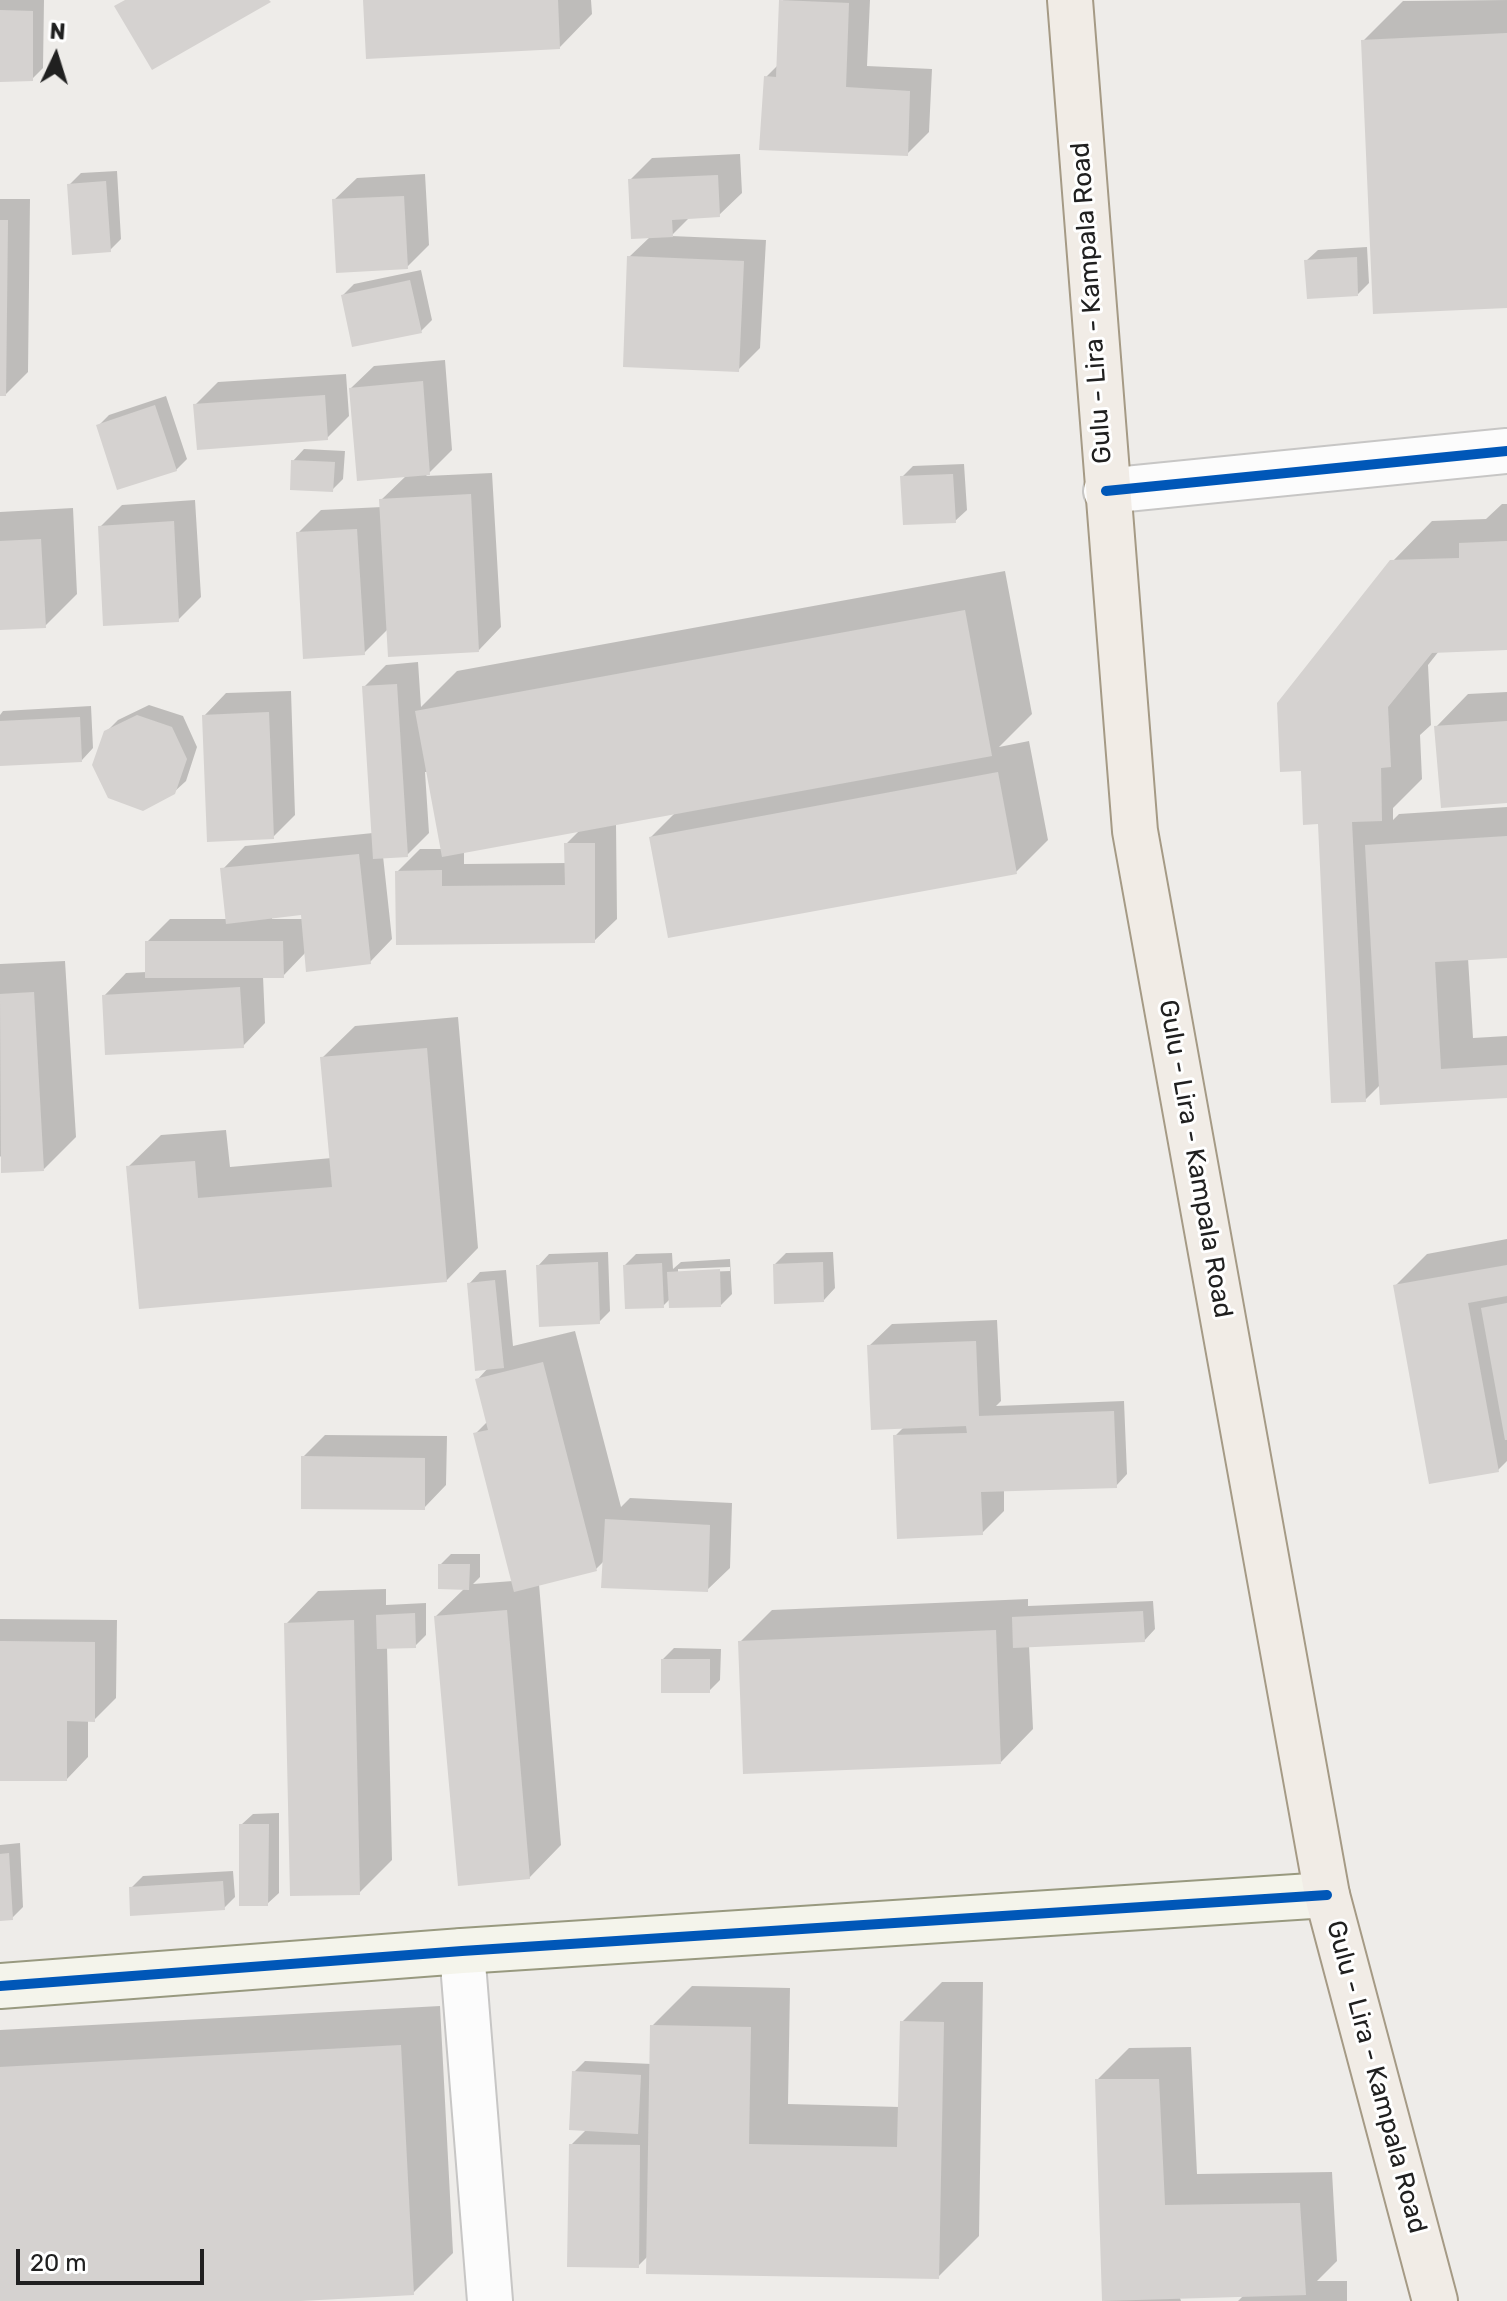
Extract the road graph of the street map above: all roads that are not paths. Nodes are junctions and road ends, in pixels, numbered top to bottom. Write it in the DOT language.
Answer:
graph roads {
  1 [pos="1070,0"];
  2 [pos="1507,451"];
  3 [pos="1106,491"];
  4 [pos="1327,1895"];
  5 [pos="462,1951"];
  6 [pos="0,1986"];
  7 [pos="490,2301"];
  8 [pos="1435,2301"];
  1 -- 3 [label="main road, Gulu - Lira - Kampala Road"];
  2 -- 3 [label="street"];
  3 -- 4 [label="main road, Gulu - Lira - Kampala Road"];
  4 -- 5 [label="street"];
  4 -- 8 [label="main road, Gulu - Lira - Kampala Road"];
  5 -- 6 [label="street"];
  5 -- 7 [label="street"];
}
